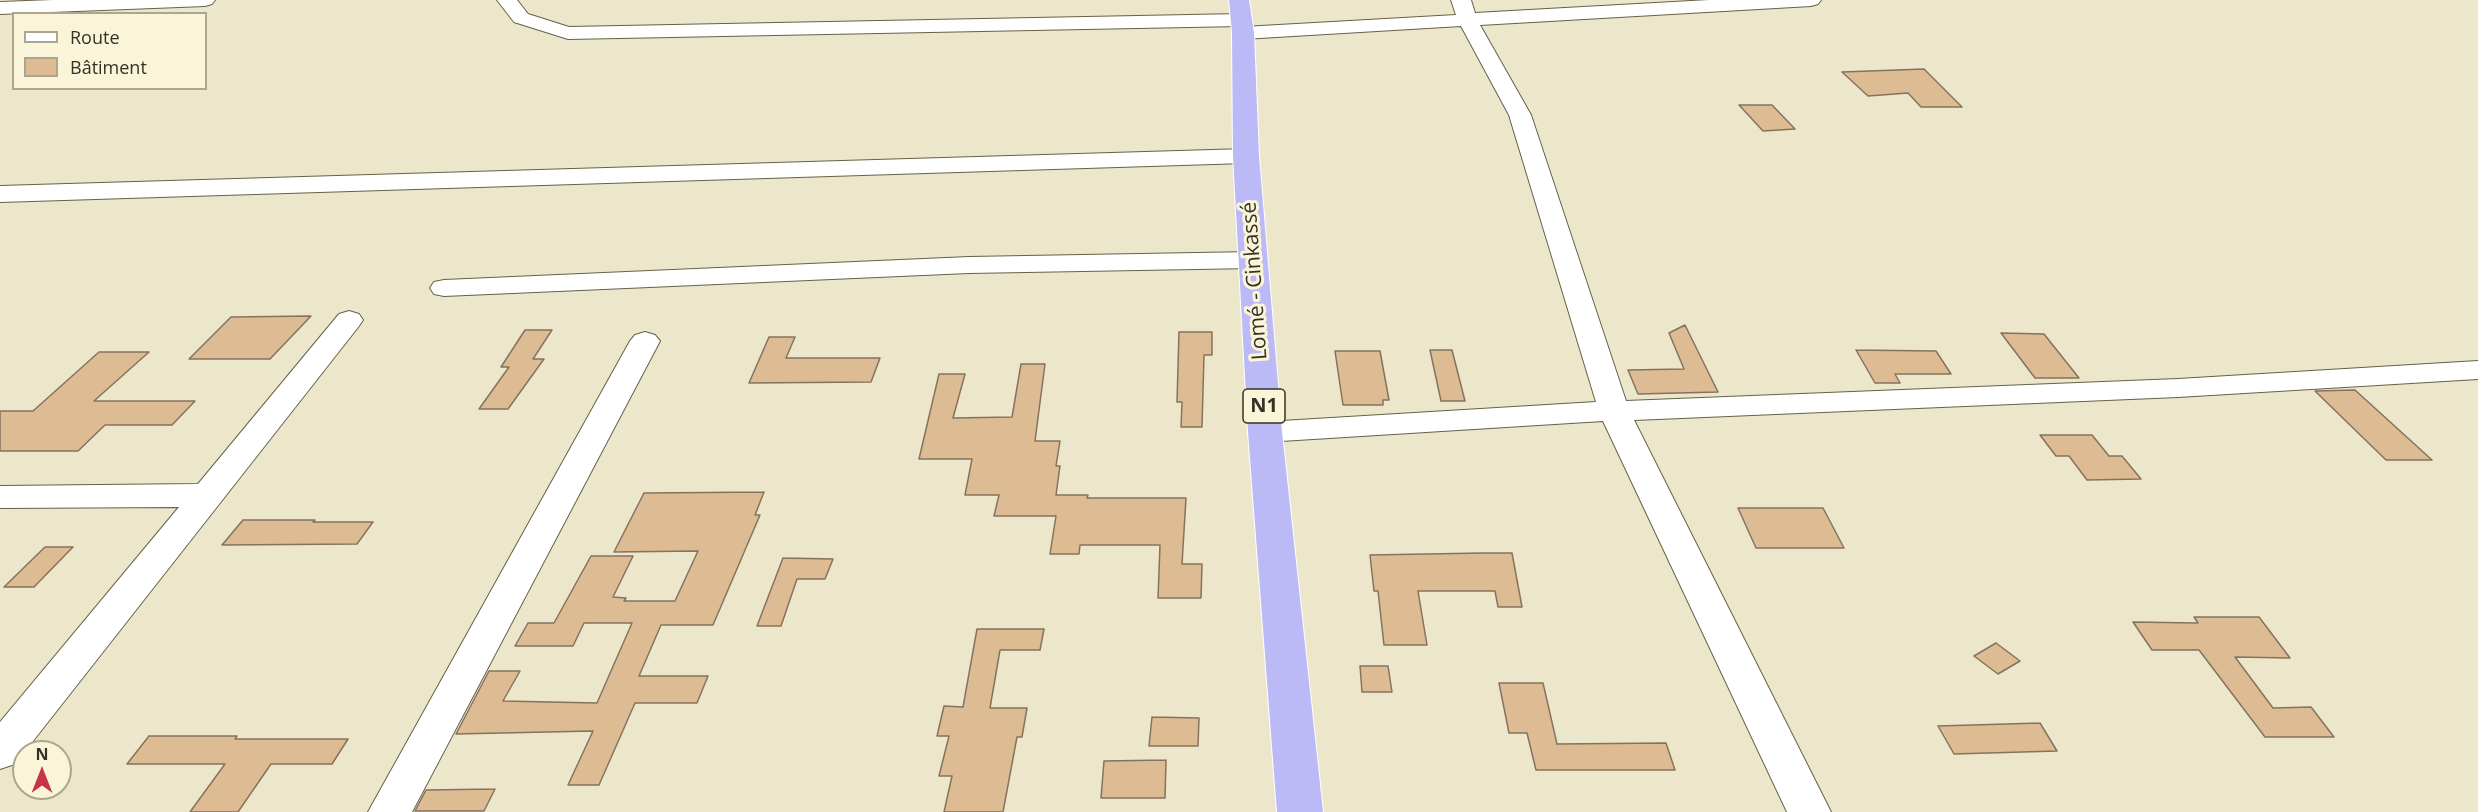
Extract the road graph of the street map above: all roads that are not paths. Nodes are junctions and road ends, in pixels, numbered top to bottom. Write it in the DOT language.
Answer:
graph roads {
  1 [pos="205,0"];
  2 [pos="507,0"];
  3 [pos="1811,0"];
  4 [pos="0,8"];
  5 [pos="1465,10"];
  6 [pos="1241,18"];
  7 [pos="1246,156"];
  8 [pos="0,194"];
  9 [pos="1253,260"];
  10 [pos="444,288"];
  11 [pos="349,320"];
  12 [pos="645,341"];
  13 [pos="2478,370"];
  14 [pos="1614,411"];
  15 [pos="1265,432"];
  16 [pos="208,495"];
  17 [pos="0,497"];
  18 [pos="0,752"];
  19 [pos="390,812"];
  20 [pos="1300,812"];
  21 [pos="1809,812"];
  1 -- 4 [label="street"];
  2 -- 6 [label="street"];
  3 -- 5 [label="street"];
  5 -- 6 [label="street"];
  5 -- 14 [label="street"];
  6 -- 7 [label="highway, Lomé - Cinkassé / N1"];
  7 -- 8 [label="street"];
  7 -- 9 [label="highway, Lomé - Cinkassé / N1"];
  9 -- 10 [label="street"];
  9 -- 15 [label="highway, Lomé - Cinkassé / N1"];
  11 -- 16 [label="street"];
  12 -- 19 [label="street"];
  13 -- 14 [label="street"];
  14 -- 15 [label="street"];
  14 -- 21 [label="street"];
  15 -- 20 [label="highway, Lomé - Cinkassé / N1"];
  16 -- 17 [label="street"];
  16 -- 18 [label="street"];
}
